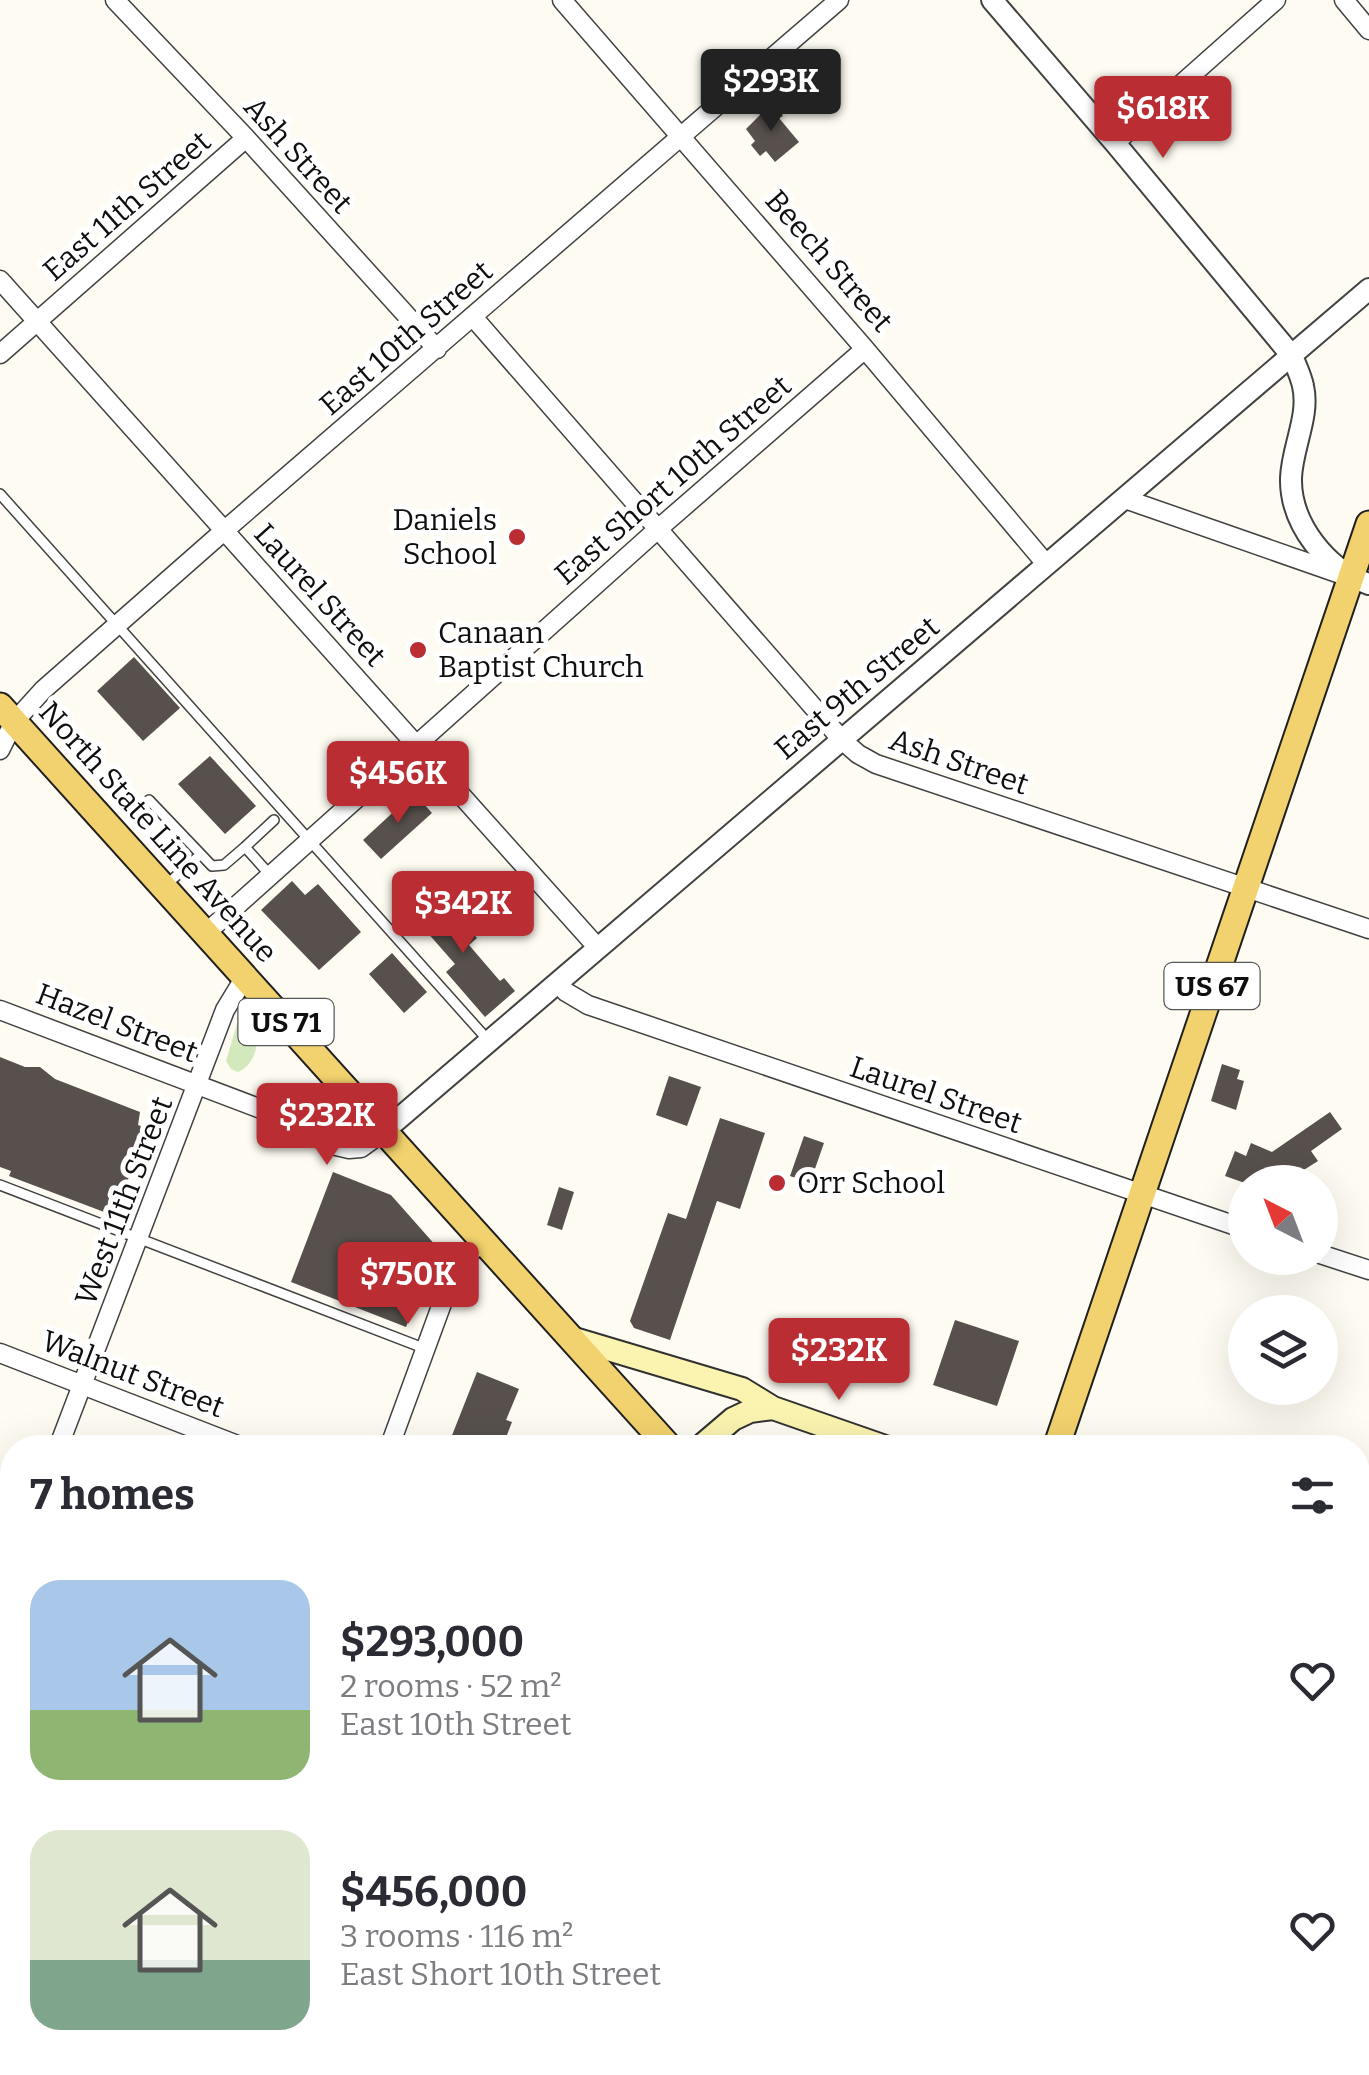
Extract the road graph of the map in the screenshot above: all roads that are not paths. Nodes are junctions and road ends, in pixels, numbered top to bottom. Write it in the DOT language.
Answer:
graph roads {
  1 [pos="115,0"];
  2 [pos="562,0"];
  3 [pos="839,0"];
  4 [pos="992,0"];
  5 [pos="1276,0"];
  6 [pos="1344,0"];
  7 [pos="1369,30"];
  8 [pos="680,136"];
  9 [pos="246,138"];
  10 [pos="1115,143"];
  11 [pos="0,280"];
  12 [pos="1369,289"];
  13 [pos="473,317"];
  14 [pos="38,322"];
  15 [pos="865,348"];
  16 [pos="437,350"];
  17 [pos="0,354"];
  18 [pos="1292,356"];
  19 [pos="0,494"];
  20 [pos="1125,499"];
  21 [pos="1369,524"];
  22 [pos="658,528"];
  23 [pos="224,530"];
  24 [pos="1048,565"];
  25 [pos="1360,581"];
  26 [pos="117,625"];
  27 [pos="7,714"];
  28 [pos="842,740"];
  29 [pos="417,745"];
  30 [pos="0,750"];
  31 [pos="149,800"];
  32 [pos="274,820"];
  33 [pos="310,840"];
  34 [pos="245,846"];
  35 [pos="200,855"];
  36 [pos="270,876"];
  37 [pos="1246,886"];
  38 [pos="164,887"];
  39 [pos="1369,929"];
  40 [pos="206,932"];
  41 [pos="598,948"];
  42 [pos="245,976"];
  43 [pos="558,983"];
  44 [pos="0,1010"];
  45 [pos="489,1041"];
  46 [pos="198,1086"];
  47 [pos="384,1132"];
  48 [pos="0,1185"];
  49 [pos="1140,1194"];
  50 [pos="1228,1222"];
  51 [pos="139,1239"];
  52 [pos="482,1240"];
  53 [pos="1338,1260"];
  54 [pos="1369,1270"];
  55 [pos="572,1338"];
  56 [pos="426,1349"];
  57 [pos="0,1353"];
  58 [pos="82,1384"];
  59 [pos="773,1408"];
  60 [pos="63,1435"];
  61 [pos="212,1435"];
  62 [pos="394,1435"];
  63 [pos="658,1435"];
  64 [pos="714,1435"];
  65 [pos="851,1435"];
  66 [pos="1060,1435"];
  1 -- 9 [label="street, Ash Street"];
  2 -- 8 [label="street, Beech Street"];
  3 -- 8 [label="street, East 10th Street"];
  4 -- 10 [label="street"];
  5 -- 10 [label="street"];
  6 -- 7 [label="street"];
  8 -- 13 [label="street, East 10th Street"];
  8 -- 15 [label="street, Beech Street"];
  9 -- 14 [label="street, East 11th Street"];
  9 -- 16 [label="street, Ash Street"];
  10 -- 18 [label="street"];
  11 -- 14 [label="street, Laurel Street"];
  12 -- 18 [label="street, East 9th Street"];
  13 -- 16 [label="street, East 10th Street"];
  13 -- 22 [label="street, Ash Street"];
  14 -- 17 [label="street, East 11th Street"];
  14 -- 23 [label="street, Laurel Street"];
  15 -- 22 [label="street, East Short 10th Street"];
  15 -- 24 [label="street, Beech Street"];
  16 -- 23 [label="street, East 10th Street"];
  18 -- 20 [label="street, East 9th Street"];
  18 -- 25 [label="street"];
  19 -- 26 [label="lane"];
  20 -- 24 [label="street, East 9th Street"];
  20 -- 25 [label="street"];
  21 -- 25 [label="main road, US 67"];
  22 -- 28 [label="street, Ash Street"];
  22 -- 29 [label="street, East Short 10th Street"];
  23 -- 26 [label="street, East 10th Street"];
  23 -- 29 [label="street, Laurel Street"];
  24 -- 28 [label="street, East 9th Street"];
  25 -- 37 [label="main road, US 67"];
  26 -- 27 [label="street, East 10th Street"];
  26 -- 33 [label="lane"];
  27 -- 30 [label="street, East 10th Street"];
  27 -- 38 [label="main road, North State Line Avenue / US 71"];
  28 -- 37 [label="street, Ash Street"];
  28 -- 41 [label="street, East 9th Street"];
  29 -- 33 [label="street, East Short 10th Street"];
  29 -- 41 [label="street, Laurel Street"];
  31 -- 35 [label="lane"];
  32 -- 34 [label="lane"];
  33 -- 36 [label="street, East Short 10th Street"];
  33 -- 45 [label="lane"];
  34 -- 35 [label="lane"];
  34 -- 36 [label="lane"];
  35 -- 38 [label="lane"];
  36 -- 40 [label="street, East Short 10th Street"];
  37 -- 39 [label="street, Ash Street"];
  37 -- 49 [label="main road, US 67"];
  38 -- 40 [label="main road, North State Line Avenue / US 71"];
  40 -- 42 [label="main road, North State Line Avenue / US 71"];
  41 -- 43 [label="street, East 9th Street"];
  42 -- 46 [label="street, West 11th Street"];
  42 -- 47 [label="main road, North State Line Avenue / US 71"];
  43 -- 45 [label="street, East 9th Street"];
  43 -- 49 [label="street, Laurel Street"];
  44 -- 46 [label="street, Hazel Street"];
  45 -- 47 [label="street, East 9th Street"];
  46 -- 47 [label="street, Hazel Street"];
  46 -- 51 [label="street, West 11th Street"];
  47 -- 52 [label="main road, North State Line Avenue / US 71"];
  48 -- 51 [label="lane"];
  49 -- 50 [label="street, Laurel Street"];
  49 -- 66 [label="main road, US 67"];
  51 -- 56 [label="lane"];
  51 -- 58 [label="street, West 11th Street"];
  52 -- 55 [label="main road, North State Line Avenue / US 71"];
  52 -- 56 [label="street"];
  53 -- 54 [label="street"];
  55 -- 59 [label="main road"];
  55 -- 63 [label="main road, North State Line Avenue"];
  56 -- 62 [label="street"];
  57 -- 58 [label="street, Walnut Street"];
  58 -- 60 [label="street, West 11th Street"];
  58 -- 61 [label="street, Walnut Street"];
  59 -- 64 [label="main road"];
  59 -- 65 [label="main road"];
}
